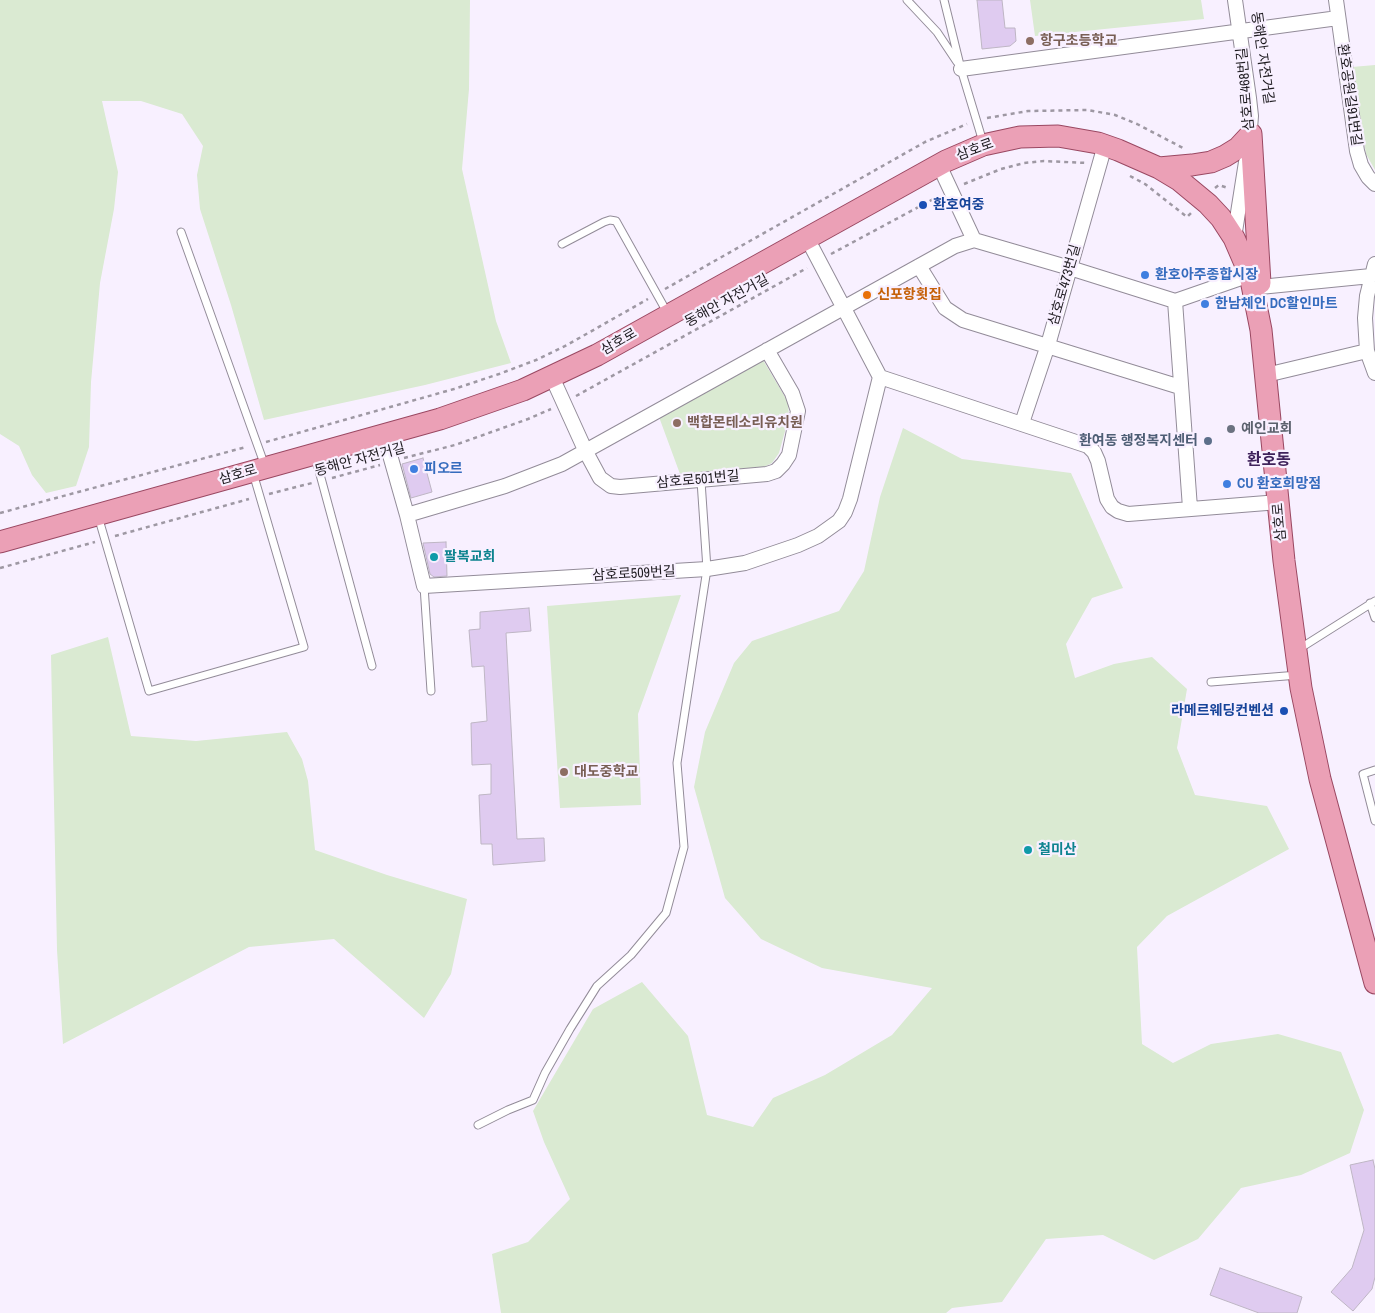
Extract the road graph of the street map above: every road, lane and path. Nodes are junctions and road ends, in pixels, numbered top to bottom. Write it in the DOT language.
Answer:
graph roads {
  1 [pos="907,0"];
  2 [pos="944,0"];
  3 [pos="1235,0"];
  4 [pos="1336,0"];
  5 [pos="1338,18"];
  6 [pos="1240,31"];
  7 [pos="960,69"];
  8 [pos="976,121"];
  9 [pos="1250,134"];
  10 [pos="983,145"];
  11 [pos="1189,150"];
  12 [pos="1102,155"];
  13 [pos="939,165"];
  14 [pos="1159,168"];
  15 [pos="1375,184"];
  16 [pos="951,190"];
  17 [pos="1212,191"];
  18 [pos="1241,193"];
  19 [pos="1193,210"];
  20 [pos="181,232"];
  21 [pos="807,238"];
  22 [pos="1234,238"];
  23 [pos="974,240"];
  24 [pos="562,244"];
  25 [pos="819,261"];
  26 [pos="919,266"];
  27 [pos="1070,268"];
  28 [pos="1373,270"];
  29 [pos="1255,281"];
  30 [pos="657,294"];
  31 [pos="1174,301"];
  32 [pos="844,306"];
  33 [pos="668,314"];
  34 [pos="1048,345"];
  35 [pos="767,350"];
  36 [pos="1367,351"];
  37 [pos="1375,373"];
  38 [pos="1266,375"];
  39 [pos="552,377"];
  40 [pos="880,377"];
  41 [pos="1180,387"];
  42 [pos="564,403"];
  43 [pos="1022,423"];
  44 [pos="384,434"];
  45 [pos="257,444"];
  46 [pos="586,452"];
  47 [pos="314,453"];
  48 [pos="392,462"];
  49 [pos="258,469"];
  50 [pos="322,480"];
  51 [pos="701,481"];
  52 [pos="260,496"];
  53 [pos="1278,502"];
  54 [pos="1190,508"];
  55 [pos="0,513"];
  56 [pos="98,515"];
  57 [pos="407,515"];
  58 [pos="105,539"];
  59 [pos="0,542"];
  60 [pos="0,568"];
  61 [pos="707,570"];
  62 [pos="424,586"];
  63 [pos="1373,602"];
  64 [pos="1375,618"];
  65 [pos="1295,652"];
  66 [pos="372,666"];
  67 [pos="1298,674"];
  68 [pos="1211,682"];
  69 [pos="431,691"];
  70 [pos="1375,770"];
  71 [pos="1375,821"];
  72 [pos="1375,981"];
  73 [pos="478,1125"];
  1 -- 7 [label="lane"];
  2 -- 7 [label="lane"];
  3 -- 6 [label="street, 삼호로468번길"];
  4 -- 5 [label="street, 환호공원길91번길"];
  5 -- 6 [label="street"];
  5 -- 15 [label="street, 환호공원길91번길"];
  6 -- 7 [label="street"];
  6 -- 9 [label="street, 삼호로468번길"];
  7 -- 8 [label="lane"];
  8 -- 10 [label="lane"];
  8 -- 11 [label="path"];
  8 -- 30 [label="path"];
  9 -- 14 [label="main road"];
  9 -- 18 [label="street, 삼호로468번길"];
  9 -- 29 [label="main road, 삼호로"];
  10 -- 12 [label="main road, 삼호로"];
  10 -- 13 [label="main road, 삼호로"];
  12 -- 14 [label="main road, 삼호로"];
  12 -- 16 [label="path, 동해안 자전거길"];
  12 -- 19 [label="path, 동해안 자전거길"];
  12 -- 27 [label="street, 삼호로473번길"];
  13 -- 16 [label="street"];
  13 -- 21 [label="main road, 삼호로"];
  14 -- 22 [label="main road, 삼호로"];
  16 -- 23 [label="street"];
  16 -- 25 [label="path, 동해안 자전거길"];
  17 -- 18 [label="path"];
  18 -- 22 [label="street, 삼호로468번길"];
  20 -- 45 [label="lane"];
  21 -- 25 [label="street"];
  21 -- 33 [label="main road, 삼호로"];
  22 -- 29 [label="main road, 삼호로"];
  23 -- 26 [label="street"];
  23 -- 27 [label="street"];
  24 -- 30 [label="lane"];
  25 -- 32 [label="street"];
  25 -- 42 [label="path, 동해안 자전거길"];
  26 -- 32 [label="street"];
  26 -- 34 [label="street"];
  27 -- 31 [label="street"];
  27 -- 34 [label="street, 삼호로473번길"];
  28 -- 29 [label="street"];
  28 -- 36 [label="street"];
  29 -- 31 [label="street"];
  29 -- 38 [label="main road, 삼호로"];
  30 -- 33 [label="lane"];
  30 -- 45 [label="path"];
  31 -- 41 [label="street"];
  32 -- 35 [label="street"];
  32 -- 40 [label="street"];
  33 -- 39 [label="main road, 삼호로"];
  34 -- 41 [label="street"];
  34 -- 43 [label="street, 삼호로473번길"];
  35 -- 46 [label="street"];
  35 -- 51 [label="street, 삼호로501번길"];
  36 -- 37 [label="street"];
  36 -- 38 [label="street"];
  38 -- 53 [label="main road, 삼호로"];
  39 -- 42 [label="street, 삼호로501번길"];
  39 -- 44 [label="main road, 삼호로"];
  40 -- 43 [label="street"];
  40 -- 61 [label="street, 삼호로509번길"];
  41 -- 54 [label="street"];
  42 -- 46 [label="street, 삼호로501번길"];
  42 -- 48 [label="path, 동해안 자전거길"];
  43 -- 54 [label="street"];
  44 -- 47 [label="main road, 삼호로"];
  44 -- 48 [label="street"];
  45 -- 49 [label="lane"];
  45 -- 55 [label="path"];
  46 -- 51 [label="street, 삼호로501번길"];
  46 -- 57 [label="street"];
  47 -- 49 [label="main road, 삼호로"];
  47 -- 50 [label="lane"];
  48 -- 50 [label="path, 동해안 자전거길"];
  48 -- 57 [label="street"];
  49 -- 52 [label="lane"];
  49 -- 56 [label="main road, 삼호로"];
  50 -- 52 [label="path, 동해안 자전거길"];
  50 -- 66 [label="lane"];
  51 -- 61 [label="lane"];
  52 -- 58 [label="path, 동해안 자전거길"];
  52 -- 58 [label="lane"];
  53 -- 54 [label="street"];
  53 -- 65 [label="main road, 삼호로"];
  56 -- 58 [label="lane"];
  56 -- 59 [label="main road, 삼호로"];
  57 -- 62 [label="street"];
  58 -- 60 [label="path, 동해안 자전거길"];
  61 -- 62 [label="street, 삼호로509번길"];
  61 -- 73 [label="lane"];
  62 -- 69 [label="lane"];
  63 -- 64 [label="lane"];
  63 -- 65 [label="lane"];
  65 -- 67 [label="main road, 삼호로"];
  67 -- 68 [label="lane"];
  67 -- 72 [label="main road, 삼호로"];
  70 -- 71 [label="lane"];
}
